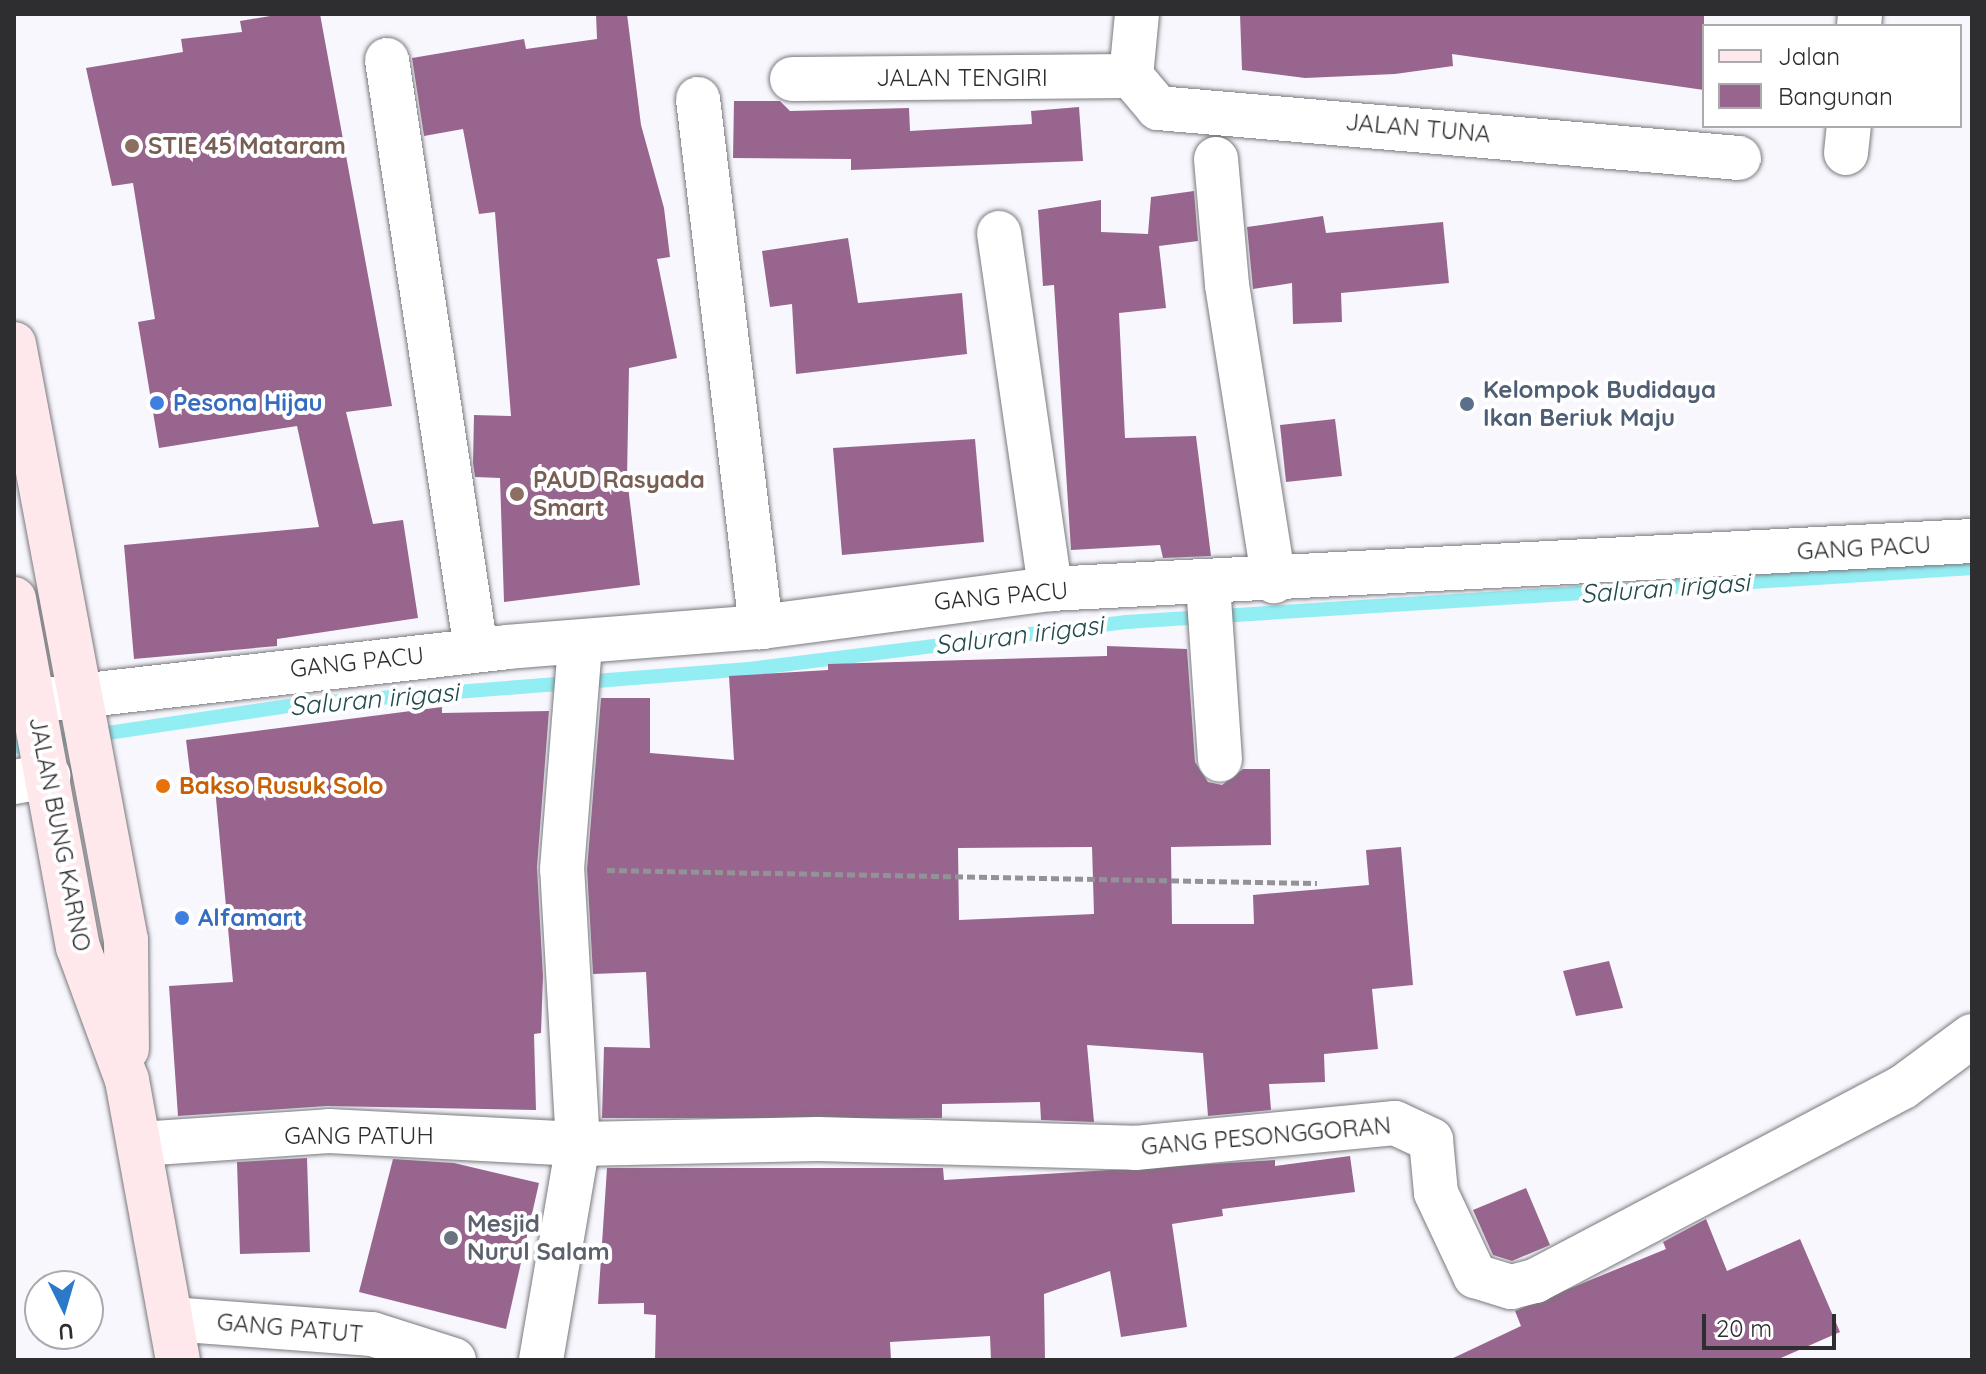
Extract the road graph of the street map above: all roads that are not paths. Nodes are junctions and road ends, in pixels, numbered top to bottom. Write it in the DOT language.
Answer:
graph roads {
  1 [pos="1137,14"];
  2 [pos="387,60"];
  3 [pos="1132,68"];
  4 [pos="792,79"];
  5 [pos="698,99"];
  6 [pos="1739,158"];
  7 [pos="1216,159"];
  8 [pos="999,233"];
  9 [pos="14,344"];
  10 [pos="1972,541"];
  11 [pos="1274,581"];
  12 [pos="1050,589"];
  13 [pos="14,599"];
  14 [pos="1210,607"];
  15 [pos="761,627"];
  16 [pos="476,650"];
  17 [pos="578,656"];
  18 [pos="82,700"];
  19 [pos="36,710"];
  20 [pos="1220,760"];
  21 [pos="36,773"];
  22 [pos="1972,1036"];
  23 [pos="127,1080"];
  24 [pos="140,1144"];
  25 [pos="578,1144"];
  26 [pos="175,1342"];
  27 [pos="454,1360"];
  28 [pos="541,1360"];
  1 -- 3 [label="street"];
  2 -- 16 [label="street"];
  3 -- 4 [label="street, JALAN TENGIRI"];
  3 -- 6 [label="street, JALAN TUNA"];
  5 -- 15 [label="street"];
  7 -- 11 [label="street"];
  8 -- 12 [label="street"];
  9 -- 18 [label="main road"];
  10 -- 11 [label="street, GANG PACU"];
  11 -- 14 [label="street, GANG PACU"];
  12 -- 14 [label="street, GANG PACU"];
  12 -- 15 [label="street, GANG PACU"];
  13 -- 19 [label="main road, JALAN BUNG KARNO"];
  14 -- 20 [label="street"];
  15 -- 17 [label="street, GANG PACU"];
  16 -- 17 [label="street, GANG PACU"];
  16 -- 18 [label="street, GANG PACU"];
  17 -- 25 [label="street"];
  18 -- 19 [label="street, GANG PACU"];
  18 -- 23 [label="main road"];
  19 -- 21 [label="main road, JALAN BUNG KARNO"];
  21 -- 23 [label="main road, JALAN BUNG KARNO"];
  22 -- 25 [label="street, GANG PESONGGORAN"];
  23 -- 24 [label="main road, JALAN BUNG KARNO"];
  24 -- 25 [label="street, GANG PATUH"];
  24 -- 26 [label="main road, JALAN BUNG KARNO"];
  25 -- 28 [label="street"];
  26 -- 27 [label="street, GANG PATUT"];
}
